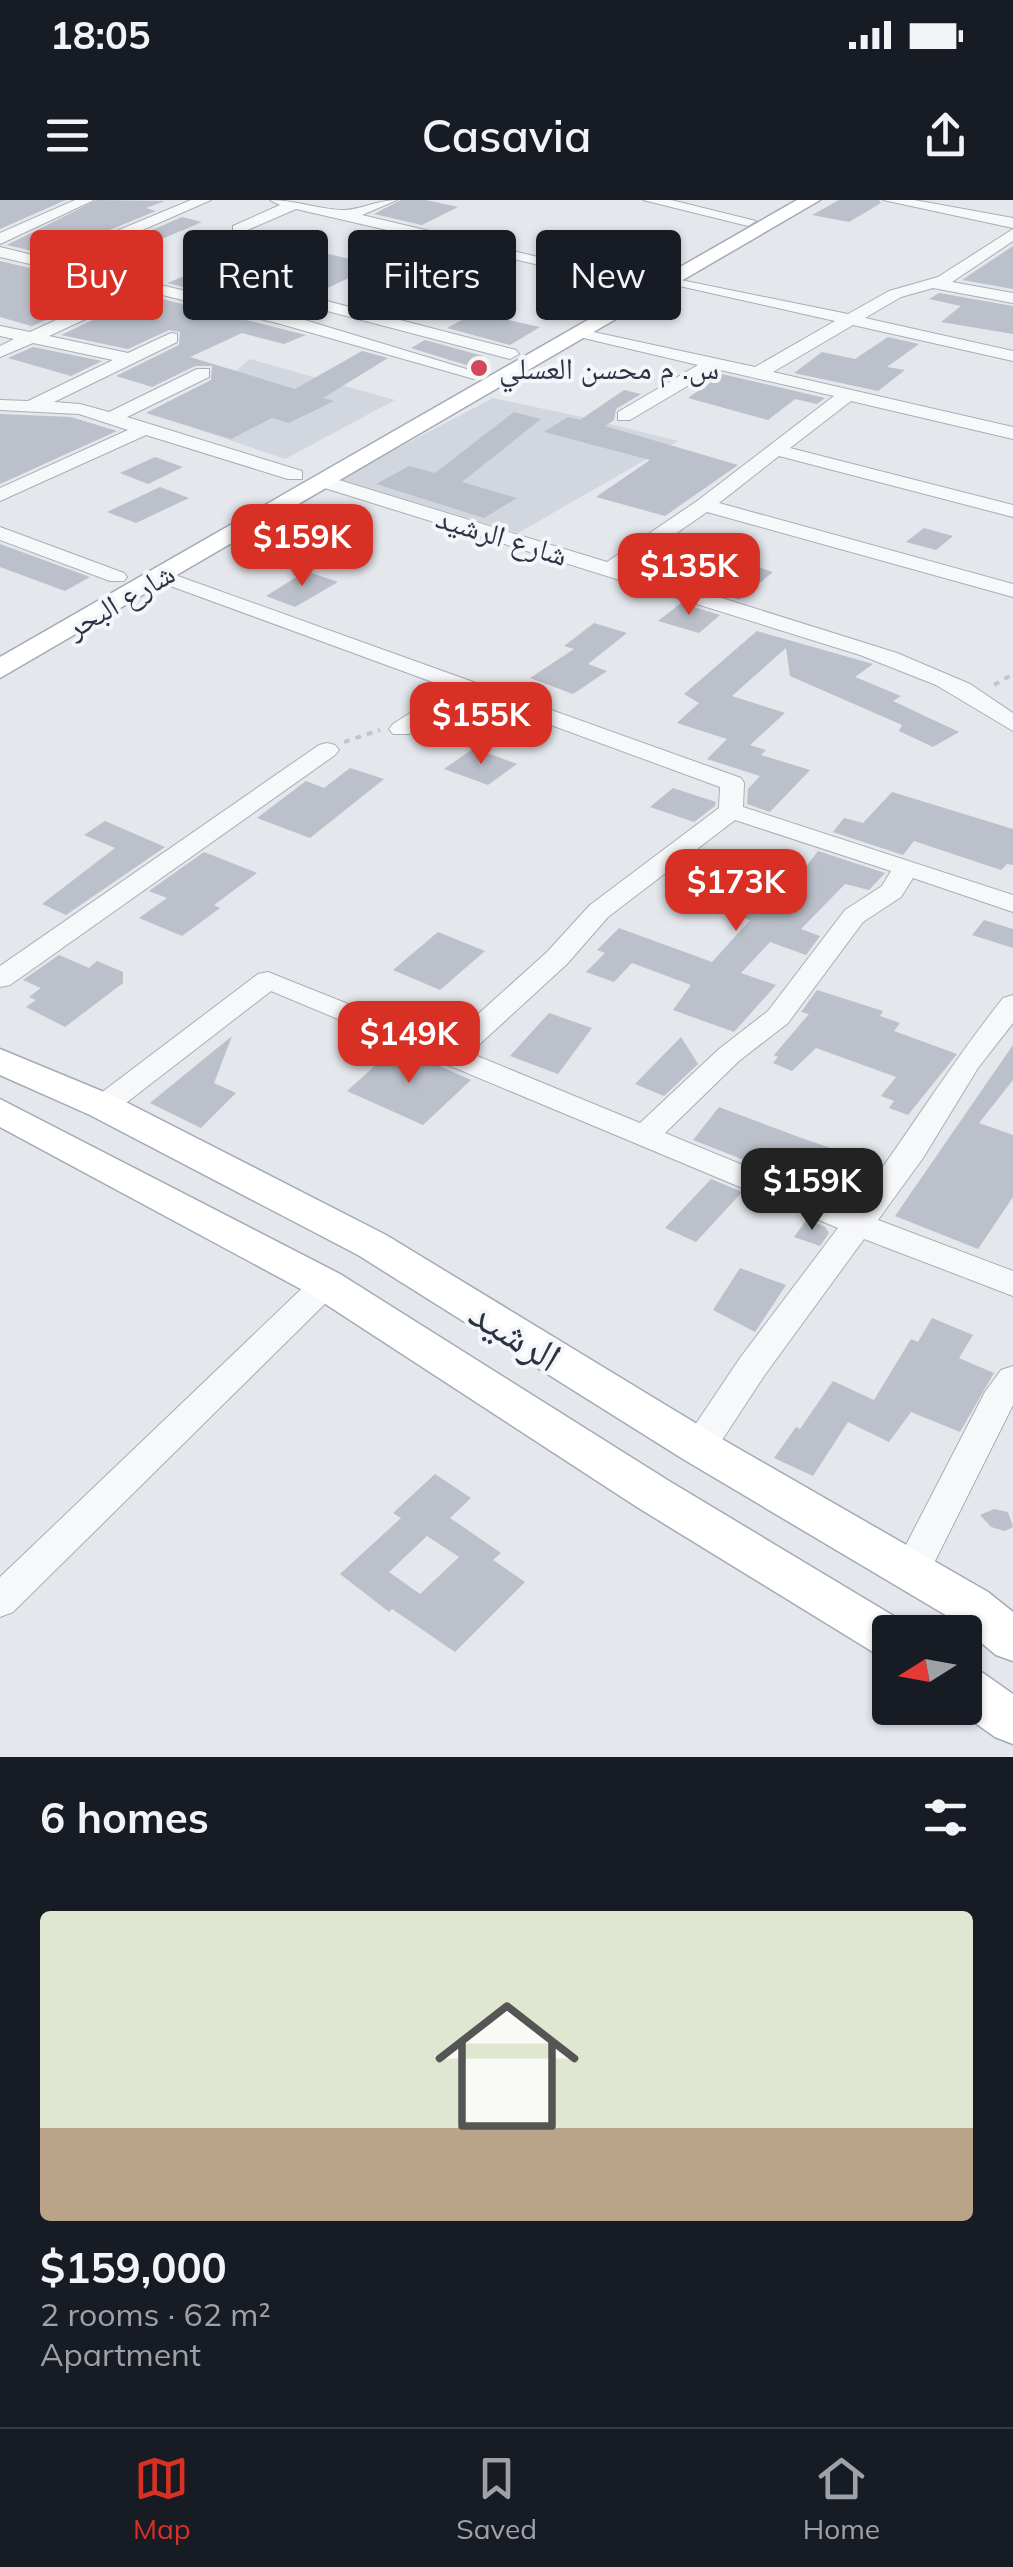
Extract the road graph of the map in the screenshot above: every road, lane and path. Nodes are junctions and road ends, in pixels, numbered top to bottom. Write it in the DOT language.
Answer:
graph roads {
  1 [pos="87,200"];
  2 [pos="204,200"];
  3 [pos="277,200"];
  4 [pos="390,200"];
  5 [pos="650,200"];
  6 [pos="785,200"];
  7 [pos="812,200"];
  8 [pos="890,200"];
  9 [pos="968,200"];
  10 [pos="306,204"];
  11 [pos="949,212"];
  12 [pos="347,216"];
  13 [pos="748,222"];
  14 [pos="1013,223"];
  15 [pos="238,229"];
  16 [pos="131,230"];
  17 [pos="1013,234"];
  18 [pos="0,238"];
  19 [pos="0,252"];
  20 [pos="30,260"];
  21 [pos="536,260"];
  22 [pos="681,260"];
  23 [pos="681,275"];
  24 [pos="681,282"];
  25 [pos="932,283"];
  26 [pos="163,291"];
  27 [pos="1013,298"];
  28 [pos="328,307"];
  29 [pos="852,318"];
  30 [pos="66,320"];
  31 [pos="573,320"];
  32 [pos="602,320"];
  33 [pos="0,331"];
  34 [pos="581,332"];
  35 [pos="36,338"];
  36 [pos="171,338"];
  37 [pos="0,352"];
  38 [pos="510,354"];
  39 [pos="1013,356"];
  40 [pos="129,358"];
  41 [pos="712,364"];
  42 [pos="203,373"];
  43 [pos="474,374"];
  44 [pos="756,374"];
  45 [pos="847,395"];
  46 [pos="0,405"];
  47 [pos="34,405"];
  48 [pos="406,412"];
  49 [pos="624,416"];
  50 [pos="110,418"];
  51 [pos="431,418"];
  52 [pos="144,429"];
  53 [pos="1013,434"];
  54 [pos="777,450"];
  55 [pos="309,478"];
  56 [pos="0,496"];
  57 [pos="704,505"];
  58 [pos="1013,512"];
  59 [pos="0,533"];
  60 [pos="611,569"];
  61 [pos="161,576"];
  62 [pos="117,577"];
  63 [pos="1013,591"];
  64 [pos="0,641"];
  65 [pos="0,669"];
  66 [pos="466,688"];
  67 [pos="1013,724"];
  68 [pos="401,729"];
  69 [pos="327,750"];
  70 [pos="731,811"];
  71 [pos="906,868"];
  72 [pos="1013,904"];
  73 [pos="0,979"];
  74 [pos="1013,1004"];
  75 [pos="448,1056"];
  76 [pos="0,1061"];
  77 [pos="102,1106"];
  78 [pos="0,1111"];
  79 [pos="645,1136"];
  80 [pos="857,1224"];
  81 [pos="326,1284"];
  82 [pos="1013,1284"];
  83 [pos="1013,1379"];
  84 [pos="699,1447"];
  85 [pos="911,1572"];
  86 [pos="0,1602"];
  87 [pos="872,1627"];
  88 [pos="1013,1640"];
  89 [pos="982,1700"];
  90 [pos="1013,1722"];
  1 -- 18 [label="street"];
  2 -- 16 [label="street"];
  3 -- 10 [label="street"];
  4 -- 12 [label="street"];
  5 -- 13 [label="street"];
  6 -- 13 [label="main road, شارع البحر"];
  7 -- 23 [label="main road, شارع البحر"];
  8 -- 11 [label="street"];
  9 -- 11 [label="street"];
  10 -- 12 [label="street"];
  10 -- 15 [label="street"];
  11 -- 14 [label="street"];
  12 -- 21 [label="street"];
  13 -- 22 [label="main road, شارع البحر"];
  17 -- 25 [label="street"];
  19 -- 20 [label="street"];
  24 -- 29 [label="street"];
  25 -- 27 [label="street"];
  25 -- 29 [label="street"];
  26 -- 43 [label="street"];
  28 -- 38 [label="street"];
  29 -- 39 [label="street"];
  29 -- 44 [label="street"];
  30 -- 35 [label="street"];
  31 -- 38 [label="main road, شارع البحر"];
  32 -- 34 [label="main road, شارع البحر"];
  33 -- 35 [label="street"];
  34 -- 41 [label="street"];
  34 -- 51 [label="main road, شارع البحر"];
  35 -- 37 [label="street"];
  35 -- 40 [label="street"];
  36 -- 40 [label="street"];
  38 -- 43 [label="main road, شارع البحر"];
  40 -- 47 [label="street"];
  41 -- 44 [label="street"];
  41 -- 49 [label="street"];
  42 -- 50 [label="street"];
  43 -- 48 [label="main road, شارع البحر"];
  44 -- 45 [label="street"];
  45 -- 53 [label="street"];
  45 -- 54 [label="street"];
  46 -- 47 [label="street, شارع الرشيد"];
  47 -- 50 [label="street, شارع الرشيد"];
  48 -- 51 [label="main road"];
  48 -- 55 [label="main road, شارع البحر"];
  50 -- 52 [label="street, شارع الرشيد"];
  51 -- 55 [label="main road, شارع البحر"];
  52 -- 55 [label="street, شارع الرشيد"];
  52 -- 56 [label="street"];
  54 -- 57 [label="street"];
  54 -- 58 [label="street"];
  55 -- 60 [label="street, شارع الرشيد"];
  55 -- 61 [label="main road, شارع البحر"];
  55 -- 62 [label="main road, شارع البحر"];
  57 -- 60 [label="street"];
  57 -- 63 [label="street"];
  59 -- 62 [label="street"];
  60 -- 67 [label="street, شارع الرشيد"];
  61 -- 65 [label="main road, شارع البحر"];
  61 -- 66 [label="street"];
  62 -- 64 [label="main road, شارع البحر"];
  66 -- 68 [label="street"];
  66 -- 70 [label="street"];
  68 -- 69 [label="path"];
  69 -- 73 [label="street"];
  70 -- 71 [label="street"];
  70 -- 75 [label="street"];
  71 -- 72 [label="street"];
  71 -- 79 [label="street"];
  74 -- 80 [label="street"];
  75 -- 77 [label="street"];
  75 -- 79 [label="street"];
  76 -- 77 [label="main road, الرشيد"];
  77 -- 84 [label="main road, الرشيد"];
  78 -- 81 [label="main road, الرشيد"];
  79 -- 80 [label="street"];
  80 -- 82 [label="street"];
  80 -- 84 [label="street"];
  81 -- 86 [label="street"];
  81 -- 87 [label="main road, الرشيد"];
  83 -- 85 [label="street"];
  84 -- 85 [label="main road, الرشيد"];
  85 -- 88 [label="main road, الرشيد"];
  89 -- 90 [label="main road"];
}
